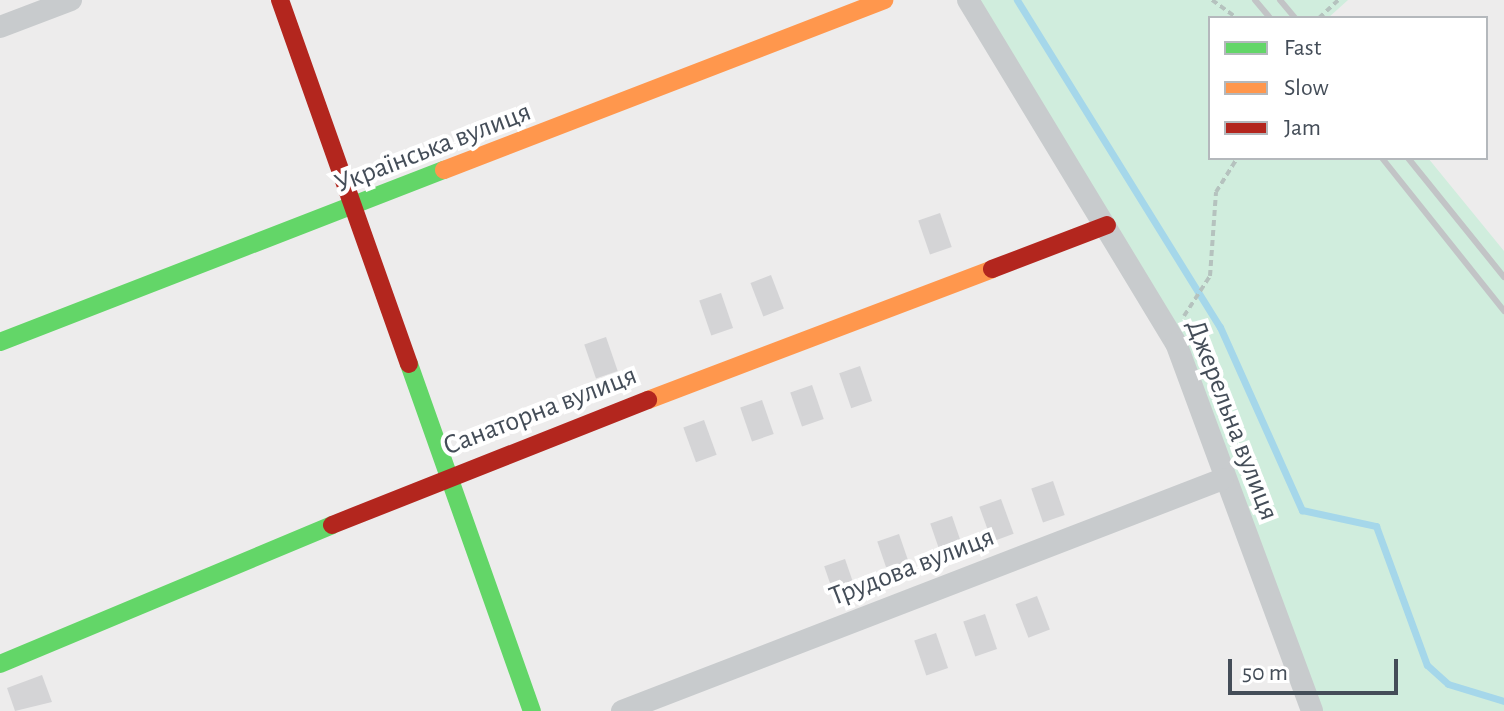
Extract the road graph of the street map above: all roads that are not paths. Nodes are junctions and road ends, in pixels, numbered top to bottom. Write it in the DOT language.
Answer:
graph roads {
  1 [pos="71,0"];
  2 [pos="280,0"];
  3 [pos="884,0"];
  4 [pos="968,0"];
  5 [pos="0,27"];
  6 [pos="355,209"];
  7 [pos="1107,225"];
  8 [pos="0,342"];
  9 [pos="451,475"];
  10 [pos="1223,479"];
  11 [pos="0,664"];
  12 [pos="532,711"];
  13 [pos="622,711"];
  14 [pos="1312,711"];
  1 -- 5 [label="street"];
  2 -- 6 [label="street"];
  3 -- 6 [label="street, Українська вулиця"];
  4 -- 7 [label="street, Джерельна вулиця"];
  6 -- 8 [label="street, Українська вулиця"];
  6 -- 9 [label="street"];
  7 -- 9 [label="street, Санаторна вулиця"];
  7 -- 10 [label="street, Джерельна вулиця"];
  9 -- 11 [label="street, Санаторна вулиця"];
  9 -- 12 [label="street"];
  10 -- 13 [label="street, Трудова вулиця"];
  10 -- 14 [label="street, Джерельна вулиця"];
}
